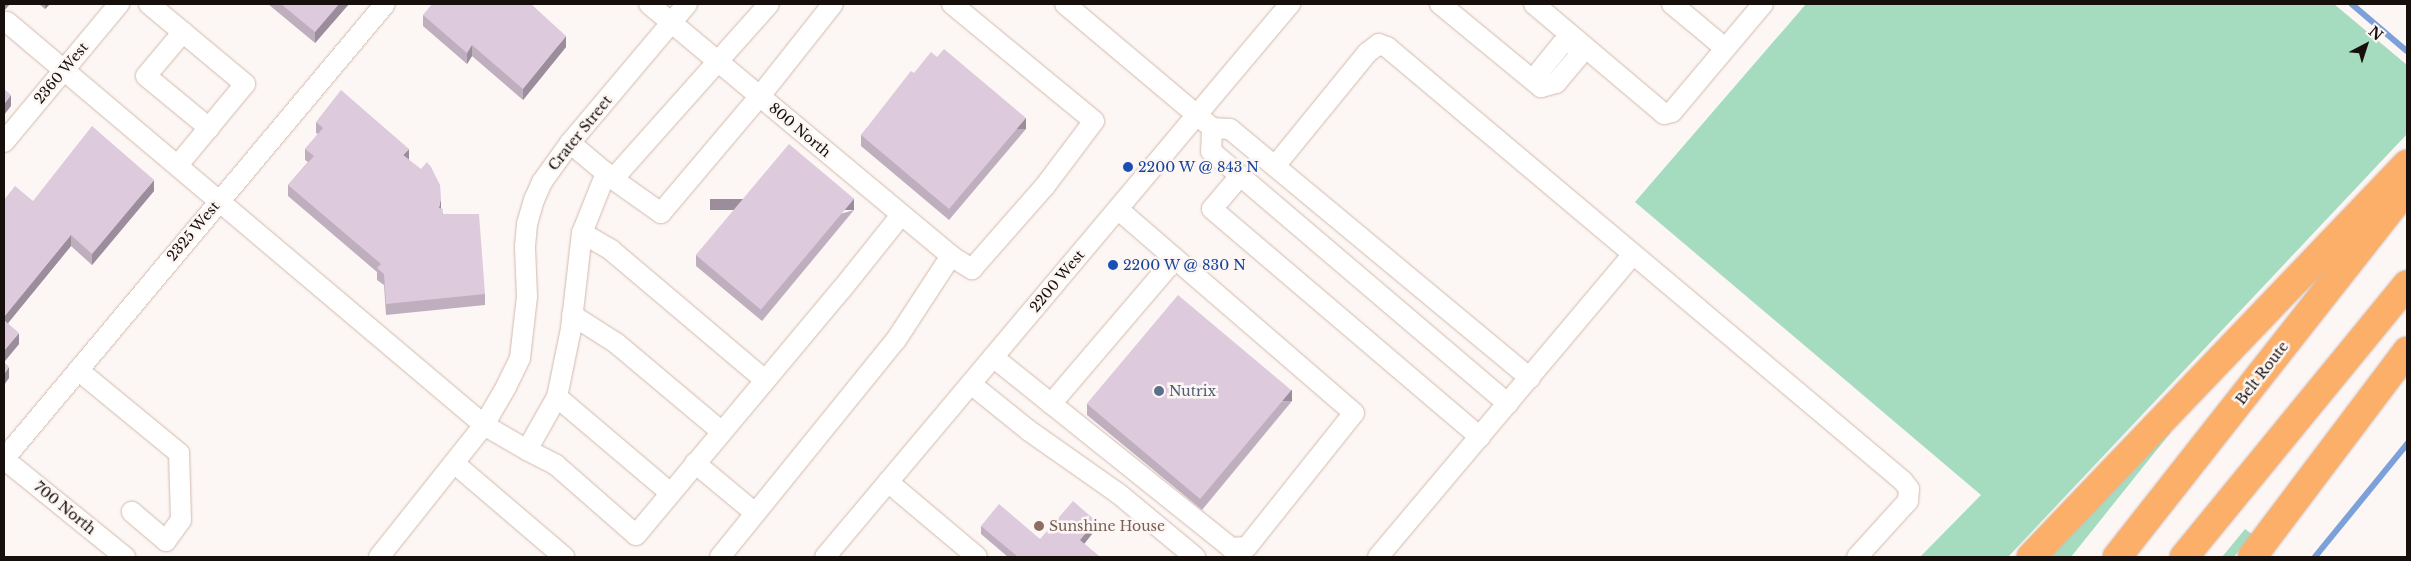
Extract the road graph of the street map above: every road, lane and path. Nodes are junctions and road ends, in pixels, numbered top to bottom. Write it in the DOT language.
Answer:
graph roads {
  1 [pos="118,4"];
  2 [pos="149,4"];
  3 [pos="385,4"];
  4 [pos="649,4"];
  5 [pos="687,4"];
  6 [pos="769,4"];
  7 [pos="833,4"];
  8 [pos="952,4"];
  9 [pos="1065,4"];
  10 [pos="1290,4"];
  11 [pos="1440,4"];
  12 [pos="1534,4"];
  13 [pos="1672,4"];
  14 [pos="1763,4"];
  15 [pos="7,22"];
  16 [pos="671,23"];
  17 [pos="182,32"];
  18 [pos="1578,41"];
  19 [pos="1725,48"];
  20 [pos="719,62"];
  21 [pos="63,70"];
  22 [pos="760,96"];
  23 [pos="1197,115"];
  24 [pos="209,128"];
  25 [pos="1212,128"];
  26 [pos="4,142"];
  27 [pos="570,143"];
  28 [pos="2407,164"];
  29 [pos="178,165"];
  30 [pos="1275,166"];
  31 [pos="609,176"];
  32 [pos="1240,176"];
  33 [pos="2407,189"];
  34 [pos="219,200"];
  35 [pos="1118,209"];
  36 [pos="901,215"];
  37 [pos="582,233"];
  38 [pos="1632,255"];
  39 [pos="951,256"];
  40 [pos="1175,259"];
  41 [pos="2407,285"];
  42 [pos="572,316"];
  43 [pos="2407,351"];
  44 [pos="993,357"];
  45 [pos="78,370"];
  46 [pos="1530,378"];
  47 [pos="765,380"];
  48 [pos="971,384"];
  49 [pos="557,397"];
  50 [pos="1052,404"];
  51 [pos="1508,404"];
  52 [pos="484,425"];
  53 [pos="721,431"];
  54 [pos="1480,437"];
  55 [pos="527,450"];
  56 [pos="4,459"];
  57 [pos="454,463"];
  58 [pos="695,463"];
  59 [pos="888,482"];
  60 [pos="670,493"];
  61 [pos="132,512"];
  62 [pos="755,513"];
  63 [pos="125,557"];
  64 [pos="379,557"];
  65 [pos="564,557"];
  66 [pos="720,557"];
  67 [pos="825,557"];
  68 [pos="977,557"];
  69 [pos="1195,557"];
  70 [pos="1378,557"];
  71 [pos="1858,557"];
  72 [pos="2031,557"];
  73 [pos="2117,557"];
  74 [pos="2184,557"];
  75 [pos="2252,557"];
  1 -- 21 [label="street, 2360 West"];
  2 -- 17 [label="street"];
  3 -- 34 [label="street, 2325 West"];
  4 -- 16 [label="street, 800 North"];
  5 -- 16 [label="street, Crater Street"];
  6 -- 20 [label="street"];
  7 -- 22 [label="street"];
  8 -- 39 [label="street, 800 North"];
  9 -- 23 [label="street"];
  10 -- 23 [label="street, 2200 West"];
  11 -- 18 [label="street"];
  12 -- 18 [label="street"];
  13 -- 19 [label="street"];
  14 -- 19 [label="street"];
  15 -- 21 [label="street"];
  16 -- 20 [label="street, 800 North"];
  16 -- 27 [label="street, Crater Street"];
  17 -- 24 [label="street"];
  17 -- 24 [label="street"];
  18 -- 19 [label="street"];
  20 -- 22 [label="street, 800 North"];
  20 -- 31 [label="street"];
  21 -- 26 [label="street, 2360 West"];
  21 -- 29 [label="street"];
  22 -- 31 [label="street"];
  22 -- 36 [label="street, 800 North"];
  23 -- 25 [label="street"];
  23 -- 35 [label="street, 2200 West"];
  24 -- 29 [label="street"];
  25 -- 30 [label="street"];
  25 -- 32 [label="street"];
  27 -- 31 [label="street"];
  27 -- 52 [label="street, Crater Street"];
  28 -- 72 [label="highway"];
  29 -- 34 [label="street"];
  30 -- 38 [label="street"];
  30 -- 46 [label="street"];
  31 -- 37 [label="street"];
  32 -- 51 [label="street"];
  32 -- 54 [label="street"];
  33 -- 73 [label="highway, Belt Route"];
  34 -- 45 [label="street, 2325 West"];
  34 -- 52 [label="street"];
  35 -- 40 [label="street"];
  35 -- 44 [label="street, 2200 West"];
  36 -- 39 [label="street, 800 North"];
  36 -- 47 [label="street"];
  37 -- 42 [label="street"];
  37 -- 47 [label="street"];
  38 -- 46 [label="street"];
  38 -- 71 [label="street"];
  39 -- 62 [label="street"];
  40 -- 50 [label="street"];
  40 -- 50 [label="street"];
  41 -- 74 [label="highway"];
  42 -- 49 [label="street"];
  42 -- 53 [label="street"];
  43 -- 75 [label="highway"];
  44 -- 48 [label="street, 2200 West"];
  44 -- 50 [label="street"];
  45 -- 56 [label="street, 2325 West"];
  45 -- 61 [label="street"];
  46 -- 51 [label="street"];
  47 -- 53 [label="street"];
  48 -- 59 [label="street, 2200 West"];
  48 -- 69 [label="street"];
  49 -- 55 [label="street"];
  49 -- 60 [label="street"];
  51 -- 54 [label="street"];
  52 -- 55 [label="street"];
  52 -- 57 [label="street, Crater Street"];
  53 -- 58 [label="street"];
  54 -- 70 [label="street"];
  55 -- 60 [label="street"];
  56 -- 63 [label="street, 700 North"];
  57 -- 64 [label="street, Crater Street"];
  57 -- 65 [label="street"];
  58 -- 60 [label="street"];
  58 -- 62 [label="street"];
  59 -- 67 [label="street, 2200 West"];
  59 -- 68 [label="street"];
  62 -- 66 [label="street"];
}
